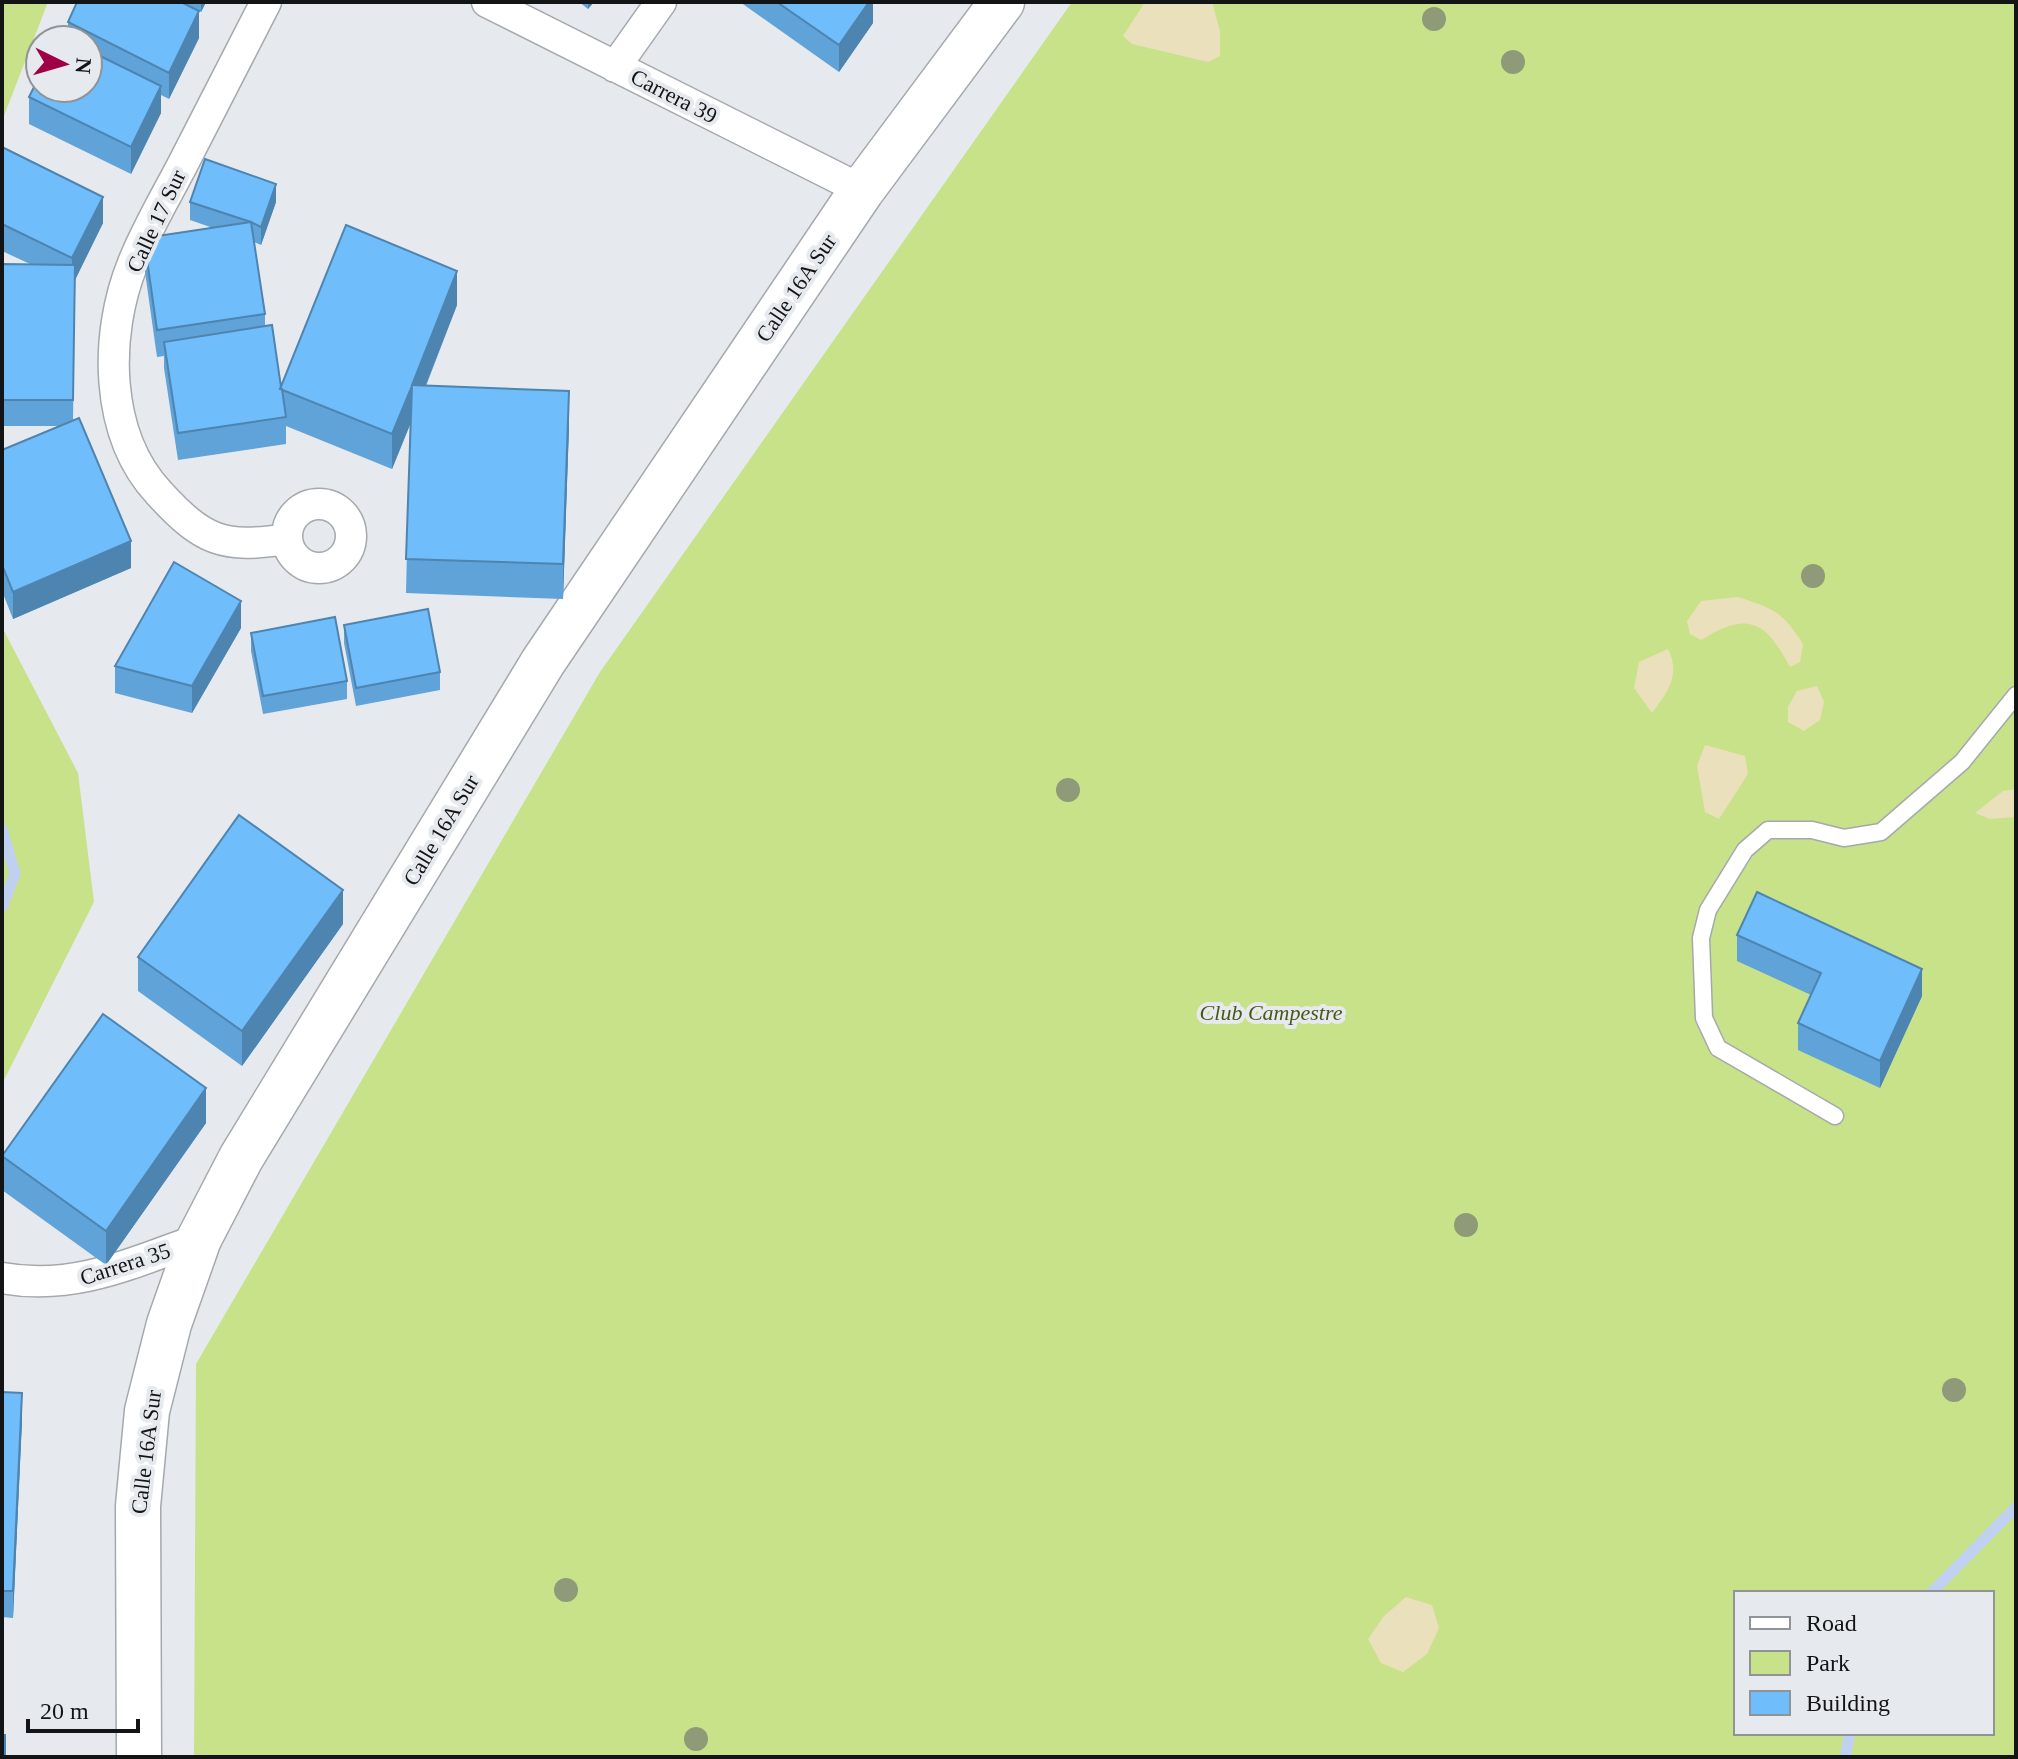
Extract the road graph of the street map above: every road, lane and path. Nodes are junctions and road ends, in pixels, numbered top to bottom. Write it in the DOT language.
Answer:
graph roads {
  1 [pos="266,2"];
  2 [pos="487,2"];
  3 [pos="661,2"];
  4 [pos="1002,2"];
  5 [pos="615,67"];
  6 [pos="862,190"];
  7 [pos="287,539"];
  8 [pos="2016,695"];
  9 [pos="1835,1116"];
  10 [pos="199,1239"];
  11 [pos="2,1278"];
  12 [pos="139,1757"];
  1 -- 7 [label="street, Calle 17 Sur"];
  2 -- 5 [label="street, Carrera 39"];
  3 -- 5 [label="street"];
  4 -- 6 [label="street, Calle 16A Sur"];
  5 -- 6 [label="street, Carrera 39"];
  6 -- 10 [label="street, Calle 16A Sur"];
  8 -- 9 [label="lane"];
  10 -- 11 [label="street, Carrera 35"];
  10 -- 12 [label="street, Calle 16A Sur"];
}
